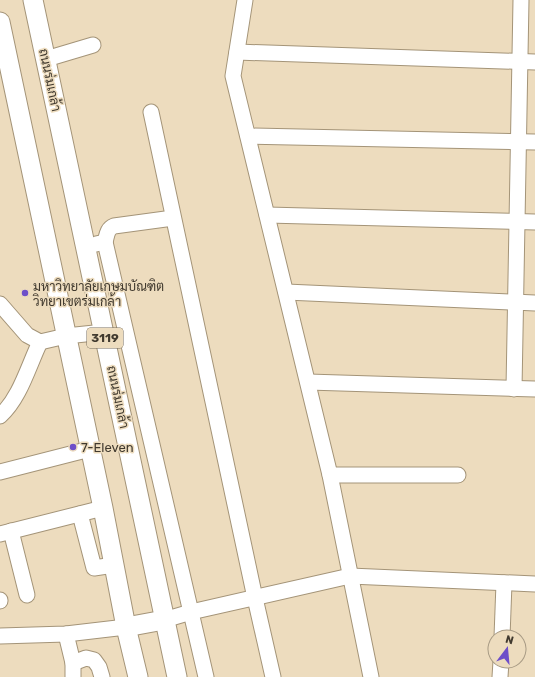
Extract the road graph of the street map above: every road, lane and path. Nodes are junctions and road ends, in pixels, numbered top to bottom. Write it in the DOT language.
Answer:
graph roads {
  1 [pos="33,0"];
  2 [pos="245,0"];
  3 [pos="521,0"];
  4 [pos="0,22"];
  5 [pos="93,45"];
  6 [pos="237,52"];
  7 [pos="46,59"];
  8 [pos="520,62"];
  9 [pos="535,62"];
  10 [pos="151,112"];
  11 [pos="248,136"];
  12 [pos="518,141"];
  13 [pos="535,142"];
  14 [pos="267,215"];
  15 [pos="174,218"];
  16 [pos="517,221"];
  17 [pos="535,222"];
  18 [pos="105,242"];
  19 [pos="86,247"];
  20 [pos="286,292"];
  21 [pos="515,302"];
  22 [pos="535,303"];
  23 [pos="0,304"];
  24 [pos="104,332"];
  25 [pos="66,336"];
  26 [pos="40,342"];
  27 [pos="308,382"];
  28 [pos="514,389"];
  29 [pos="535,389"];
  30 [pos="0,416"];
  31 [pos="90,449"];
  32 [pos="0,472"];
  33 [pos="330,475"];
  34 [pos="458,475"];
  35 [pos="103,508"];
  36 [pos="80,514"];
  37 [pos="6,532"];
  38 [pos="114,565"];
  39 [pos="350,576"];
  40 [pos="504,583"];
  41 [pos="535,584"];
  42 [pos="27,595"];
  43 [pos="255,598"];
  44 [pos="191,612"];
  45 [pos="164,620"];
  46 [pos="126,627"];
  47 [pos="502,629"];
  48 [pos="66,634"];
  49 [pos="0,636"];
  50 [pos="73,670"];
  51 [pos="102,677"];
  52 [pos="138,677"];
  53 [pos="177,677"];
  54 [pos="206,677"];
  55 [pos="273,677"];
  56 [pos="371,677"];
  1 -- 7 [label="main road, ถนนร่มเกล้า / 3119"];
  2 -- 6 [label="street"];
  3 -- 8 [label="street"];
  4 -- 25 [label="main road, 3119"];
  5 -- 7 [label="street"];
  6 -- 8 [label="street"];
  6 -- 11 [label="street"];
  7 -- 19 [label="main road, ถนนร่มเกล้า / 3119"];
  8 -- 9 [label="street"];
  8 -- 12 [label="street"];
  10 -- 15 [label="street"];
  11 -- 12 [label="street"];
  11 -- 14 [label="street"];
  12 -- 13 [label="street"];
  12 -- 16 [label="street"];
  14 -- 16 [label="street"];
  14 -- 20 [label="street"];
  15 -- 18 [label="street"];
  15 -- 43 [label="street"];
  16 -- 17 [label="street"];
  16 -- 21 [label="street"];
  18 -- 19 [label="street"];
  18 -- 44 [label="street"];
  19 -- 24 [label="main road, ถนนร่มเกล้า / 3119"];
  20 -- 21 [label="street"];
  20 -- 27 [label="street"];
  21 -- 22 [label="street"];
  21 -- 28 [label="street"];
  23 -- 26 [label="street"];
  24 -- 25 [label="street"];
  24 -- 45 [label="main road, ถนนร่มเกล้า / 3119"];
  25 -- 26 [label="street"];
  25 -- 31 [label="main road, 3119"];
  26 -- 30 [label="street"];
  27 -- 28 [label="street"];
  27 -- 33 [label="street"];
  28 -- 29 [label="street"];
  31 -- 32 [label="street"];
  31 -- 35 [label="main road, 3119"];
  33 -- 34 [label="street"];
  33 -- 39 [label="street"];
  35 -- 36 [label="street"];
  35 -- 38 [label="main road, 3119"];
  36 -- 37 [label="street"];
  36 -- 38 [label="street"];
  37 -- 42 [label="street"];
  38 -- 46 [label="main road, 3119"];
  39 -- 40 [label="street"];
  39 -- 43 [label="street"];
  39 -- 56 [label="street"];
  40 -- 41 [label="street"];
  40 -- 47 [label="street"];
  43 -- 44 [label="street"];
  43 -- 55 [label="street"];
  44 -- 45 [label="street"];
  44 -- 54 [label="street"];
  45 -- 46 [label="main road"];
  45 -- 53 [label="main road, ถนนร่มเกล้า / 3119"];
  46 -- 48 [label="street"];
  46 -- 52 [label="main road, 3119"];
  48 -- 49 [label="street"];
  48 -- 50 [label="street"];
  50 -- 51 [label="street"];
}
